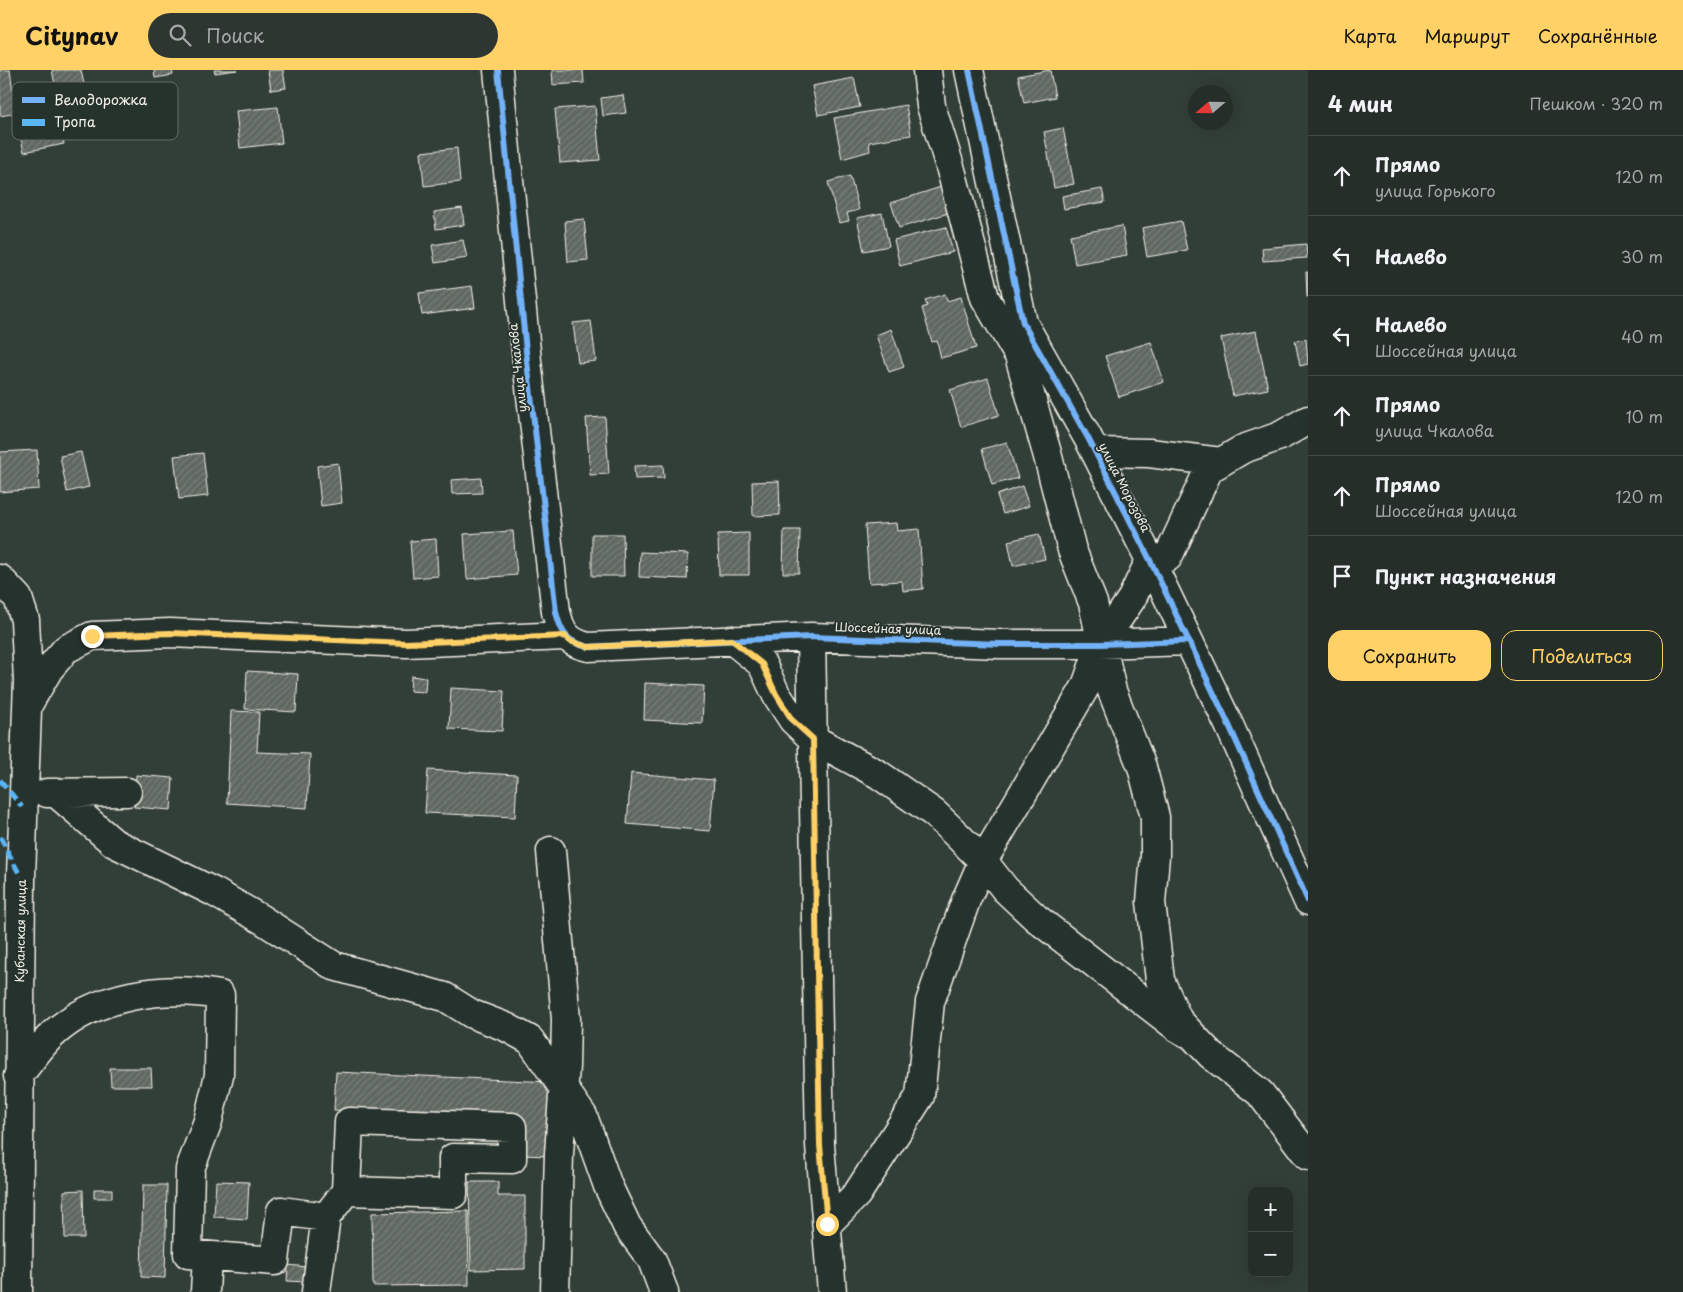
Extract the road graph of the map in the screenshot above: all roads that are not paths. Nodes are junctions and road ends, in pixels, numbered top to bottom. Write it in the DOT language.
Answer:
graph roads {
  1 [pos="498,70"];
  2 [pos="927,70"];
  3 [pos="969,70"];
  4 [pos="1308,420"];
  5 [pos="1095,452"];
  6 [pos="1221,462"];
  7 [pos="1150,560"];
  8 [pos="0,580"];
  9 [pos="810,637"];
  10 [pos="732,640"];
  11 [pos="577,641"];
  12 [pos="1187,641"];
  13 [pos="1102,644"];
  14 [pos="27,706"];
  15 [pos="813,739"];
  16 [pos="23,792"];
  17 [pos="128,792"];
  18 [pos="56,793"];
  19 [pos="551,851"];
  20 [pos="983,862"];
  21 [pos="1308,901"];
  22 [pos="1211,1054"];
  23 [pos="18,1076"];
  24 [pos="564,1089"];
  25 [pos="1308,1156"];
  26 [pos="346,1191"];
  27 [pos="326,1216"];
  28 [pos="827,1224"];
  29 [pos="206,1256"];
  30 [pos="18,1292"];
  31 [pos="205,1292"];
  32 [pos="316,1292"];
  33 [pos="555,1292"];
  34 [pos="664,1292"];
  35 [pos="832,1292"];
  1 -- 11 [label="street, улица Чкалова"];
  2 -- 13 [label="street"];
  3 -- 5 [label="street, улица Морозова"];
  4 -- 6 [label="street"];
  5 -- 6 [label="street"];
  5 -- 7 [label="street, улица Морозова"];
  6 -- 7 [label="street"];
  7 -- 12 [label="street, улица Морозова"];
  7 -- 13 [label="street"];
  8 -- 14 [label="street, Кубанская улица"];
  9 -- 10 [label="street, Шоссейная улица"];
  9 -- 13 [label="street, Шоссейная улица"];
  9 -- 15 [label="street"];
  10 -- 11 [label="street, Шоссейная улица"];
  10 -- 15 [label="street"];
  11 -- 14 [label="street, Шоссейная улица"];
  12 -- 13 [label="street, Шоссейная улица"];
  12 -- 21 [label="street, улица Морозова"];
  13 -- 20 [label="street"];
  13 -- 22 [label="street"];
  14 -- 16 [label="street, Кубанская улица"];
  15 -- 20 [label="street"];
  15 -- 28 [label="street"];
  16 -- 18 [label="street"];
  16 -- 23 [label="street, Кубанская улица"];
  17 -- 18 [label="street"];
  18 -- 24 [label="street"];
  19 -- 24 [label="street"];
  20 -- 22 [label="street"];
  20 -- 28 [label="street"];
  22 -- 25 [label="street"];
  23 -- 29 [label="street"];
  23 -- 30 [label="street, Кубанская улица"];
  24 -- 33 [label="street"];
  24 -- 34 [label="street"];
  26 -- 26 [label="street"];
  26 -- 27 [label="street"];
  27 -- 29 [label="street"];
  27 -- 32 [label="street"];
  28 -- 35 [label="street"];
  29 -- 31 [label="street"];
}
